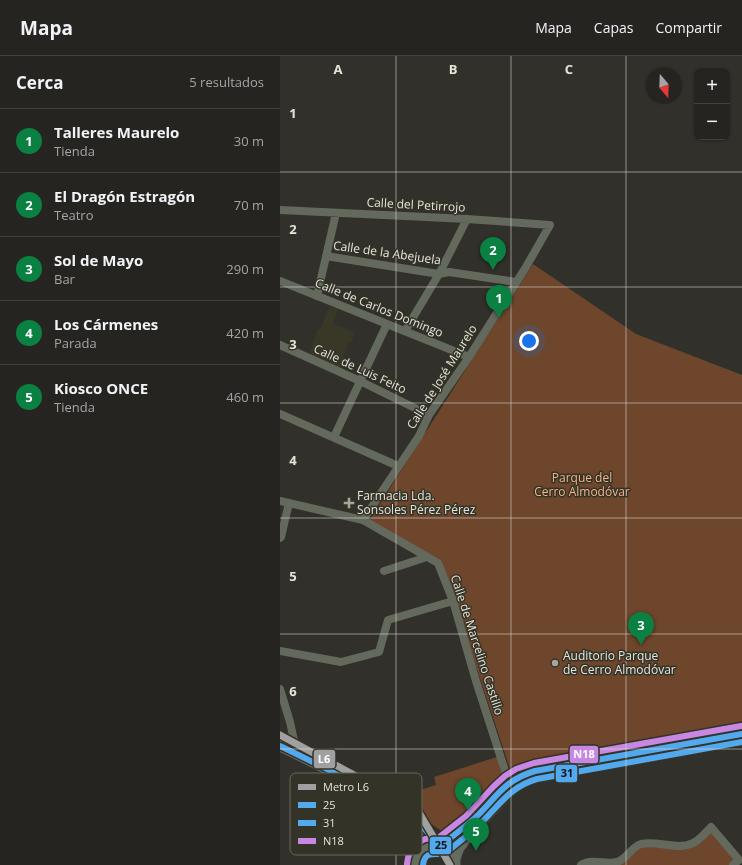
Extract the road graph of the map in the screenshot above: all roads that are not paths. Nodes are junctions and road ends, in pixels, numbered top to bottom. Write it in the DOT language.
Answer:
graph roads {
  1 [pos="280,210"];
  2 [pos="336,213"];
  3 [pos="467,219"];
  4 [pos="550,225"];
  5 [pos="326,256"];
  6 [pos="439,274"];
  7 [pos="280,281"];
  8 [pos="516,282"];
  9 [pos="317,296"];
  10 [pos="387,324"];
  11 [pos="405,331"];
  12 [pos="280,345"];
  13 [pos="469,357"];
  14 [pos="360,381"];
  15 [pos="280,414"];
  16 [pos="429,415"];
  17 [pos="334,437"];
  18 [pos="398,466"];
  19 [pos="280,501"];
  20 [pos="288,503"];
  21 [pos="363,520"];
  22 [pos="280,538"];
  23 [pos="427,557"];
  24 [pos="384,571"];
  25 [pos="453,601"];
  26 [pos="280,651"];
  27 [pos="280,689"];
  28 [pos="742,734"];
  29 [pos="742,742"];
  30 [pos="280,746"];
  31 [pos="297,754"];
  32 [pos="336,773"];
  33 [pos="509,783"];
  34 [pos="422,826"];
  35 [pos="442,846"];
  36 [pos="422,850"];
  37 [pos="456,863"];
  38 [pos="581,865"];
  39 [pos="733,865"];
  1 -- 2 [label="street, Calle del Petirrojo"];
  2 -- 3 [label="street, Calle del Petirrojo"];
  2 -- 5 [label="street"];
  3 -- 4 [label="street, Calle del Petirrojo"];
  3 -- 6 [label="street"];
  4 -- 8 [label="street, Calle de José Maurelo"];
  5 -- 6 [label="street, Calle de la Abejuela"];
  5 -- 9 [label="street"];
  6 -- 8 [label="street, Calle de la Abejuela"];
  6 -- 11 [label="street"];
  7 -- 9 [label="street, Calle de Carlos Domingo"];
  8 -- 13 [label="street, Calle de José Maurelo"];
  9 -- 10 [label="street, Calle de Carlos Domingo"];
  10 -- 11 [label="street, Calle de Carlos Domingo"];
  10 -- 14 [label="street"];
  11 -- 13 [label="street, Calle de Carlos Domingo"];
  12 -- 14 [label="street, Calle de Luis Feito"];
  13 -- 16 [label="street, Calle de José Maurelo"];
  14 -- 16 [label="street, Calle de Luis Feito"];
  14 -- 17 [label="street"];
  15 -- 17 [label="street"];
  16 -- 18 [label="street, Calle de José Maurelo"];
  17 -- 18 [label="street"];
  18 -- 21 [label="street, Calle de José Maurelo"];
  19 -- 20 [label="street, Calle de Marcelino Castillo"];
  20 -- 21 [label="street, Calle de Marcelino Castillo"];
  20 -- 22 [label="street"];
  21 -- 23 [label="street, Calle de Marcelino Castillo"];
  23 -- 24 [label="street"];
  23 -- 25 [label="street, Calle de Marcelino Castillo"];
  25 -- 26 [label="street"];
  25 -- 33 [label="street, Calle de Marcelino Castillo"];
  27 -- 31 [label="street"];
  28 -- 33 [label="street"];
  29 -- 37 [label="street"];
  30 -- 31 [label="main road"];
  31 -- 32 [label="main road"];
  33 -- 35 [label="street"];
  34 -- 35 [label="main road"];
  35 -- 36 [label="main road"];
  35 -- 37 [label="main road"];
  38 -- 39 [label="street"];
}
